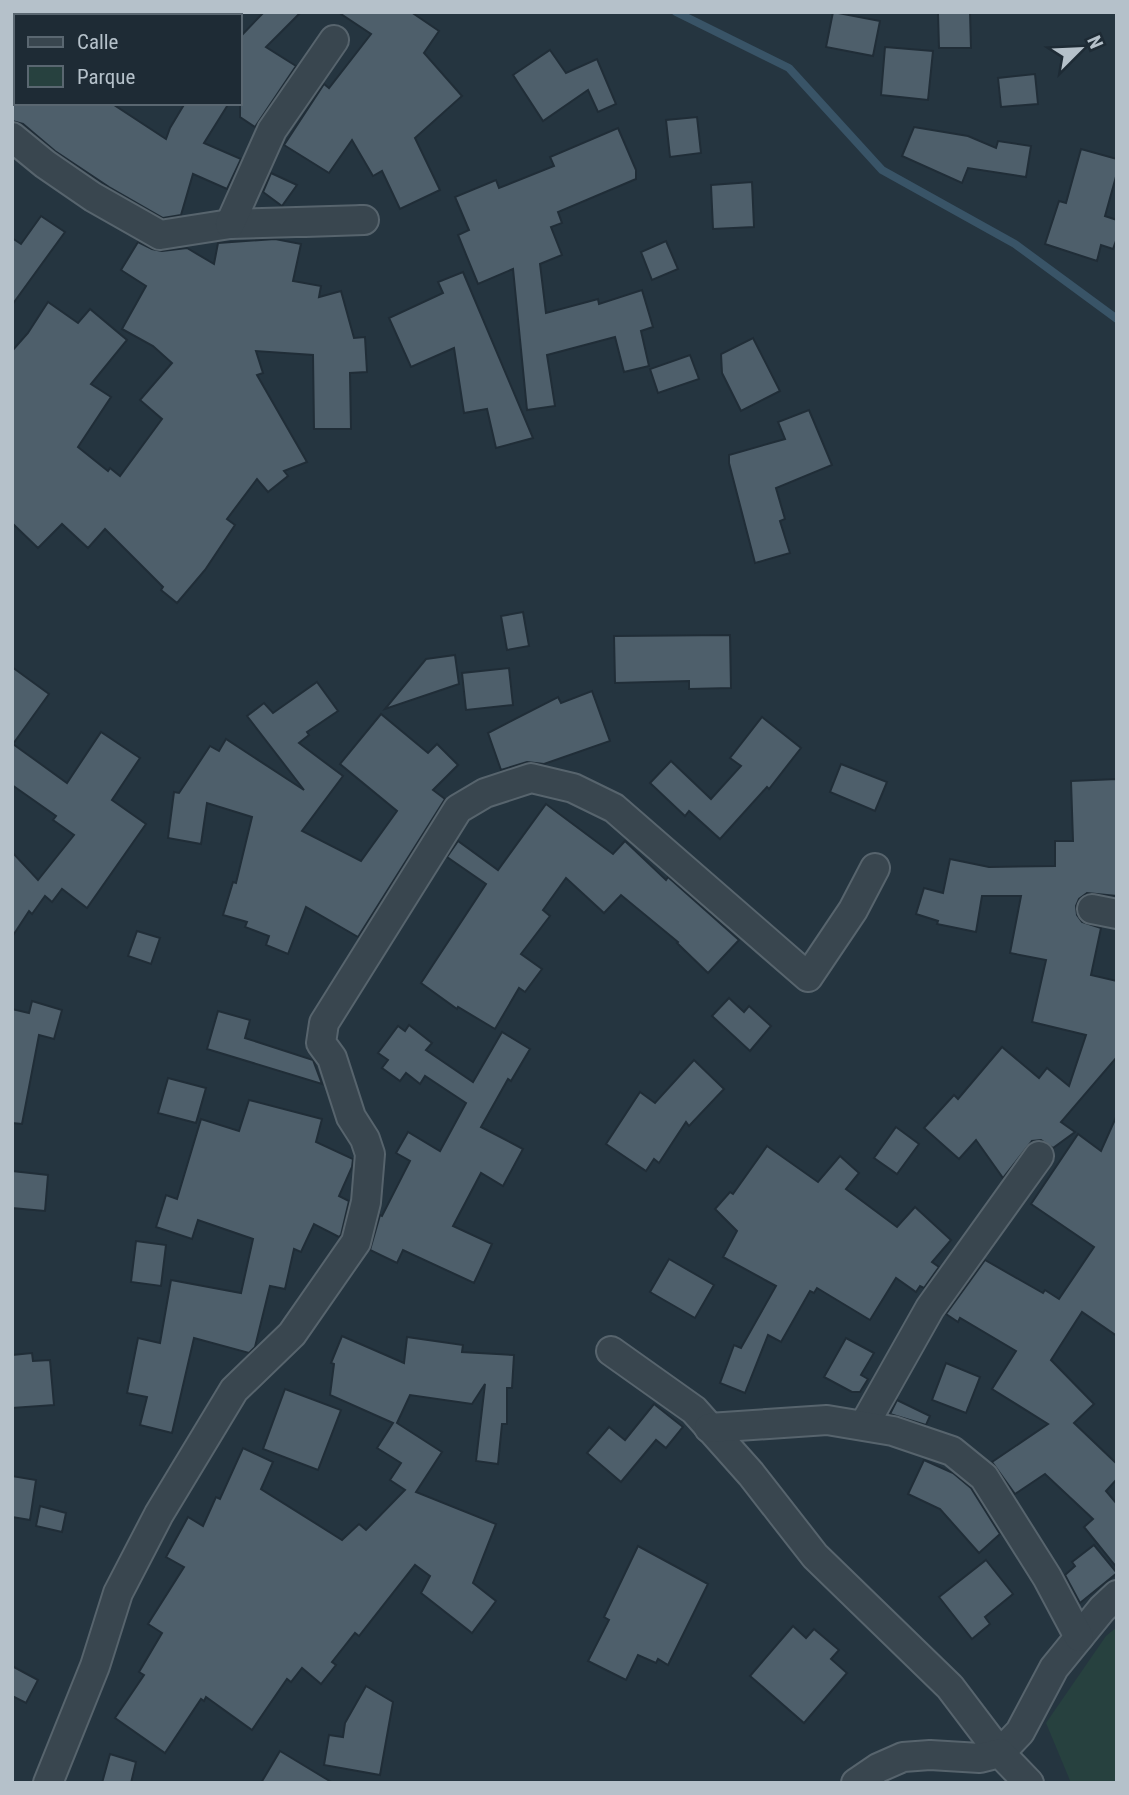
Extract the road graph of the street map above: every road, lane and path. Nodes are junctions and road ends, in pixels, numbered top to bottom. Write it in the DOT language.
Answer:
graph roads {
  1 [pos="334,40"];
  2 [pos="12,137"];
  3 [pos="305,222"];
  4 [pos="230,224"];
  5 [pos="875,868"];
  6 [pos="1039,1156"];
  7 [pos="611,1351"];
  8 [pos="864,1425"];
  9 [pos="709,1427"];
  10 [pos="1117,1595"];
  11 [pos="1079,1637"];
  12 [pos="1000,1753"];
  13 [pos="48,1783"];
  14 [pos="856,1783"];
  15 [pos="1029,1783"];
  1 -- 4 [label="street"];
  2 -- 4 [label="street"];
  3 -- 4 [label="street"];
  5 -- 13 [label="street"];
  6 -- 8 [label="street"];
  7 -- 9 [label="street"];
  8 -- 9 [label="street"];
  8 -- 11 [label="street"];
  9 -- 12 [label="street"];
  10 -- 11 [label="street"];
  11 -- 12 [label="street"];
  12 -- 14 [label="street"];
  12 -- 15 [label="street"];
}
